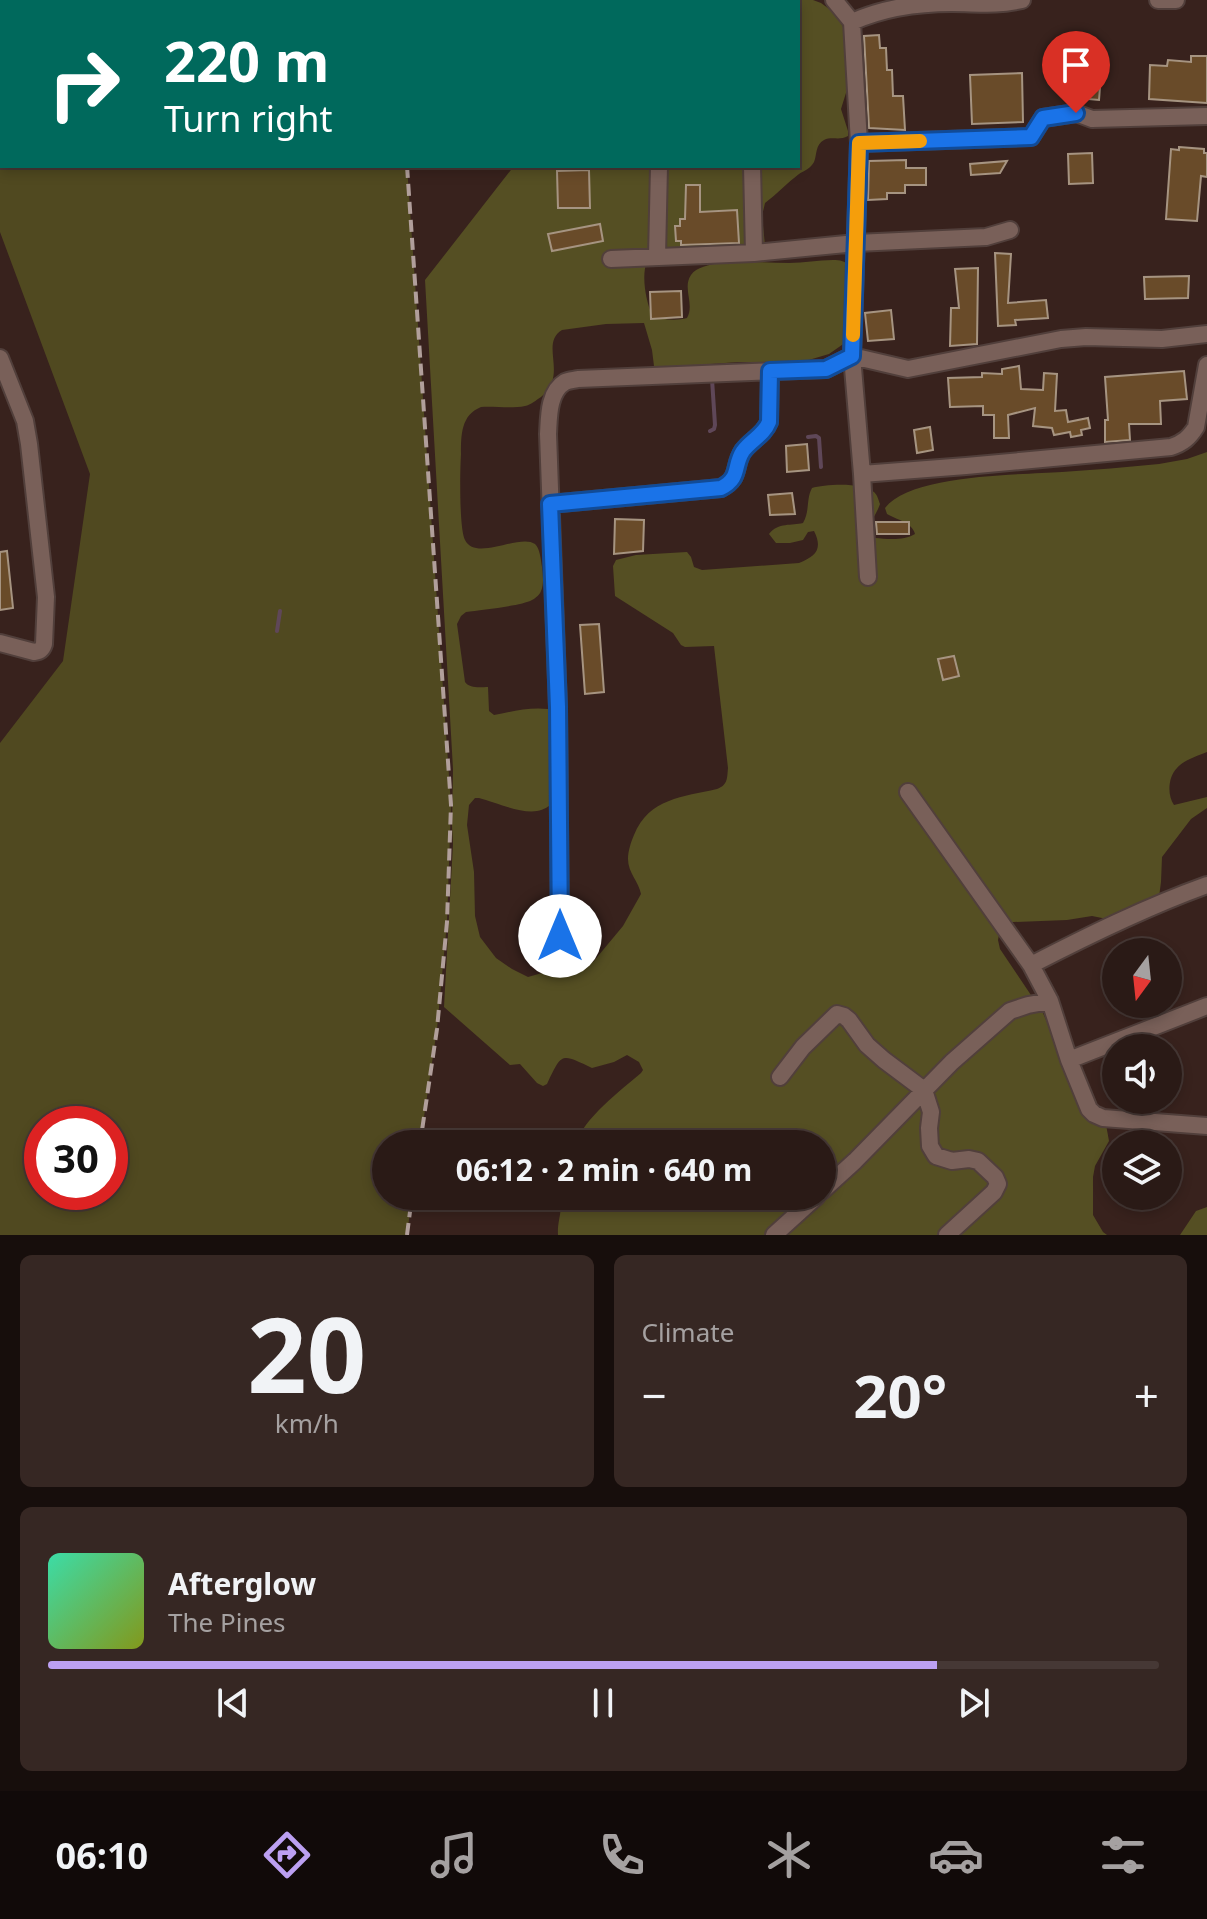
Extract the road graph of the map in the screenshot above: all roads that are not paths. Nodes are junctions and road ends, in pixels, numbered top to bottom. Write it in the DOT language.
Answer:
graph roads {
  1 [pos="834,0"];
  2 [pos="1022,0"];
  3 [pos="1158,0"];
  4 [pos="1176,0"];
  5 [pos="852,22"];
  6 [pos="1207,116"];
  7 [pos="859,143"];
  8 [pos="659,168"];
  9 [pos="752,168"];
  10 [pos="1010,230"];
  11 [pos="856,243"];
  12 [pos="754,253"];
  13 [pos="657,257"];
  14 [pos="611,259"];
  15 [pos="1207,334"];
  16 [pos="852,356"];
  17 [pos="0,358"];
  18 [pos="1207,365"];
  19 [pos="770,371"];
  20 [pos="862,474"];
  21 [pos="550,504"];
  22 [pos="868,577"];
  23 [pos="0,643"];
  24 [pos="908,792"];
  25 [pos="1207,885"];
  26 [pos="560,936"];
  27 [pos="1031,965"];
  28 [pos="1050,1001"];
  29 [pos="1207,1006"];
  30 [pos="1069,1060"];
  31 [pos="780,1077"];
  32 [pos="924,1090"];
  33 [pos="1207,1126"];
  34 [pos="836,1178"];
  35 [pos="802,1210"];
  36 [pos="774,1235"];
  37 [pos="947,1235"];
  1 -- 5 [label="street"];
  2 -- 5 [label="street"];
  3 -- 4 [label="street"];
  5 -- 7 [label="street"];
  6 -- 7 [label="street"];
  7 -- 11 [label="street"];
  8 -- 13 [label="street"];
  9 -- 12 [label="street"];
  10 -- 11 [label="street"];
  11 -- 12 [label="street"];
  11 -- 16 [label="street"];
  12 -- 13 [label="street"];
  13 -- 14 [label="street"];
  15 -- 16 [label="street"];
  16 -- 19 [label="street"];
  16 -- 20 [label="street"];
  17 -- 23 [label="street"];
  18 -- 20 [label="street"];
  19 -- 21 [label="street"];
  19 -- 21 [label="street"];
  20 -- 22 [label="street"];
  21 -- 26 [label="street"];
  24 -- 27 [label="street"];
  25 -- 27 [label="street"];
  27 -- 28 [label="street"];
  28 -- 30 [label="street"];
  28 -- 32 [label="street"];
  29 -- 30 [label="street"];
  30 -- 33 [label="street"];
  31 -- 32 [label="street"];
  32 -- 34 [label="street"];
  32 -- 37 [label="street"];
  35 -- 36 [label="street"];
}
